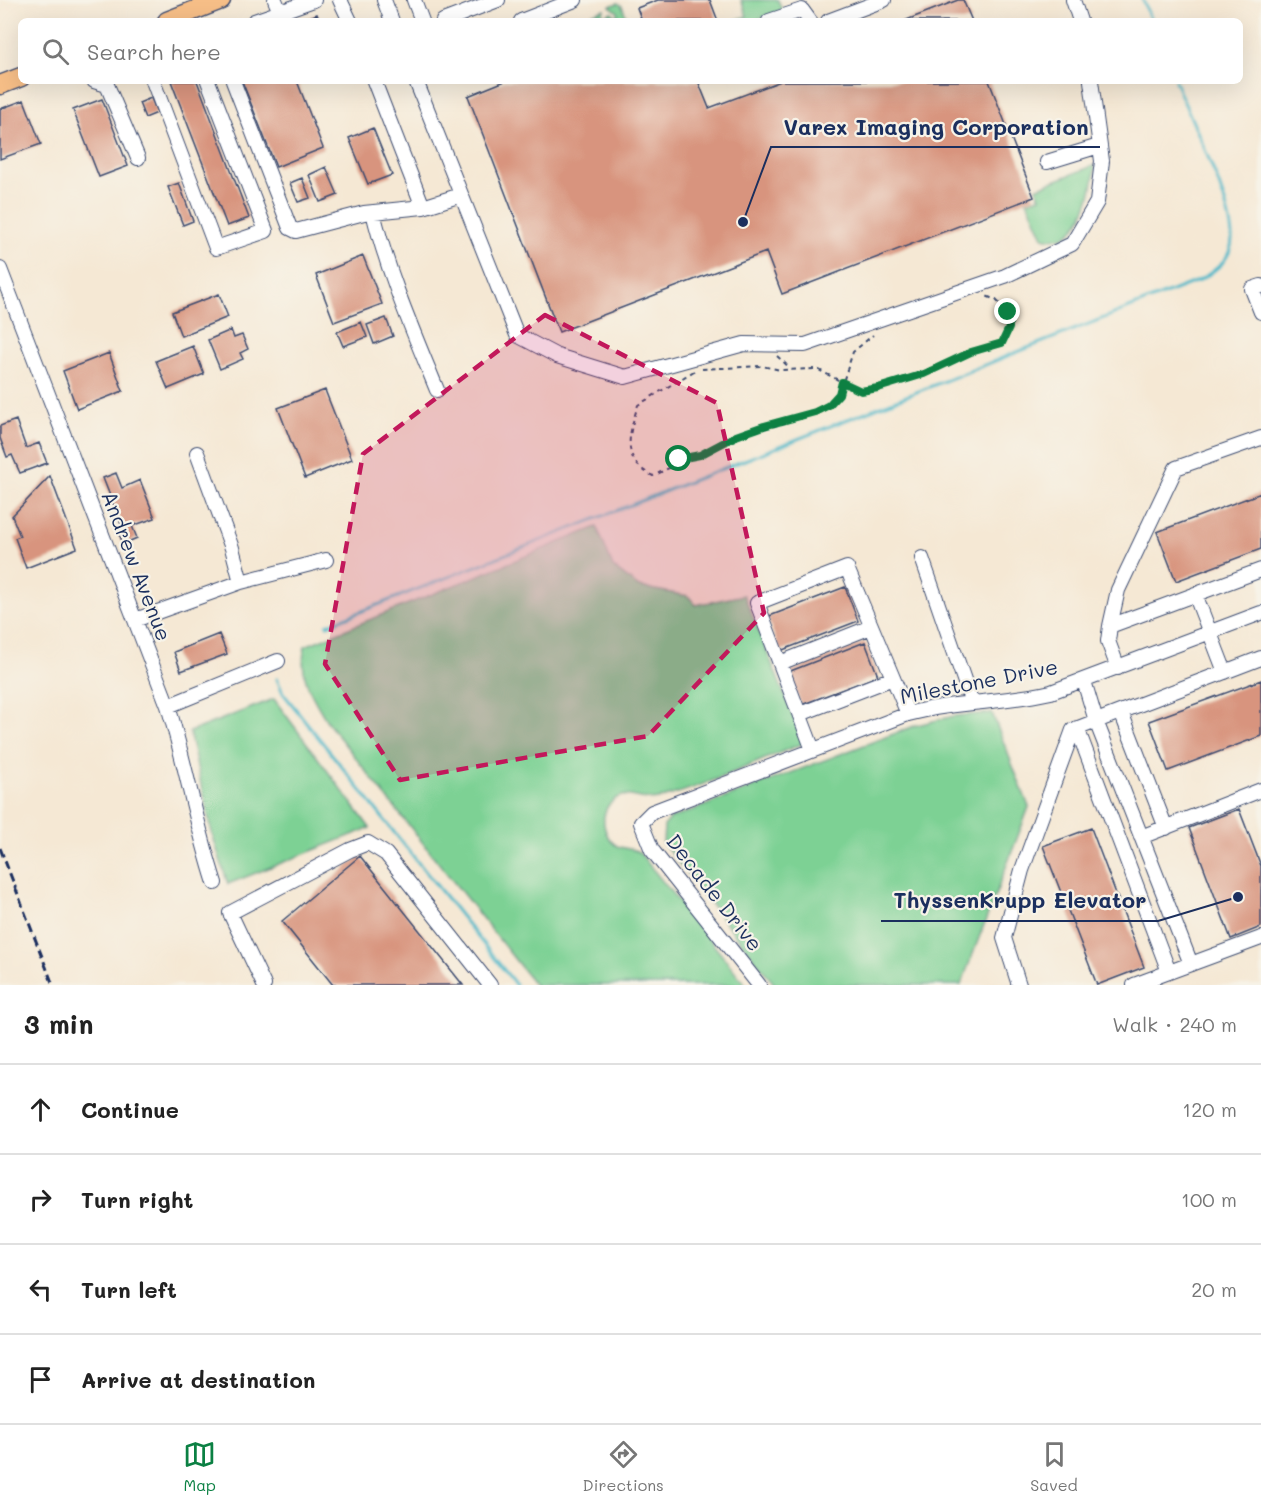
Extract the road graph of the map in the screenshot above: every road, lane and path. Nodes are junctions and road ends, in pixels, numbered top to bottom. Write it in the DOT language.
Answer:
graph roads {
  1 [pos="221,0"];
  2 [pos="314,0"];
  3 [pos="340,0"];
  4 [pos="384,0"];
  5 [pos="414,0"];
  6 [pos="498,0"];
  7 [pos="575,0"];
  8 [pos="883,0"];
  9 [pos="1073,0"];
  10 [pos="278,6"];
  11 [pos="189,14"];
  12 [pos="259,18"];
  13 [pos="349,18"];
  14 [pos="391,18"];
  15 [pos="421,18"];
  16 [pos="451,18"];
  17 [pos="528,18"];
  18 [pos="836,18"];
  19 [pos="1079,18"];
  20 [pos="18,78"];
  21 [pos="104,84"];
  22 [pos="154,84"];
  23 [pos="209,84"];
  24 [pos="234,84"];
  25 [pos="375,84"];
  26 [pos="417,84"];
  27 [pos="1091,84"];
  28 [pos="0,85"];
  29 [pos="1100,146"];
  30 [pos="138,158"];
  31 [pos="1047,162"];
  32 [pos="461,195"];
  33 [pos="423,207"];
  34 [pos="372,212"];
  35 [pos="0,269"];
  36 [pos="1261,286"];
  37 [pos="979,293"];
  38 [pos="1261,312"];
  39 [pos="881,332"];
  40 [pos="842,382"];
  41 [pos="437,390"];
  42 [pos="1261,438"];
  43 [pos="197,453"];
  44 [pos="922,558"];
  45 [pos="326,560"];
  46 [pos="1261,570"];
  47 [pos="242,582"];
  48 [pos="1195,594"];
  49 [pos="1261,613"];
  50 [pos="135,620"];
  51 [pos="1110,626"];
  52 [pos="871,627"];
  53 [pos="1210,633"];
  54 [pos="1261,658"];
  55 [pos="278,661"];
  56 [pos="780,663"];
  57 [pos="1118,668"];
  58 [pos="1225,672"];
  59 [pos="893,678"];
  60 [pos="1084,681"];
  61 [pos="972,703"];
  62 [pos="168,706"];
  63 [pos="1121,712"];
  64 [pos="800,714"];
  65 [pos="908,714"];
  66 [pos="1096,721"];
  67 [pos="1077,728"];
  68 [pos="813,750"];
  69 [pos="1261,790"];
  70 [pos="641,823"];
  71 [pos="1166,828"];
  72 [pos="1142,837"];
  73 [pos="215,883"];
  74 [pos="1261,938"];
  75 [pos="1191,964"];
  76 [pos="1169,972"];
  77 [pos="258,983"];
  78 [pos="490,985"];
  79 [pos="759,985"];
  80 [pos="1019,985"];
  81 [pos="1134,985"];
  1 -- 11 [label="main road"];
  2 -- 10 [label="street"];
  3 -- 13 [label="street"];
  4 -- 14 [label="street"];
  5 -- 15 [label="street"];
  6 -- 16 [label="street"];
  7 -- 17 [label="street"];
  8 -- 18 [label="street"];
  9 -- 19 [label="street"];
  10 -- 12 [label="street"];
  20 -- 28 [label="main road"];
  21 -- 30 [label="street"];
  22 -- 23 [label="street"];
  24 -- 34 [label="street"];
  25 -- 33 [label="street"];
  26 -- 32 [label="street"];
  27 -- 29 [label="street"];
  29 -- 31 [label="street"];
  29 -- 32 [label="street"];
  32 -- 33 [label="street"];
  33 -- 34 [label="street"];
  34 -- 41 [label="street"];
  35 -- 50 [label="street, Andrew Avenue"];
  36 -- 38 [label="street"];
  37 -- 40 [label="path"];
  39 -- 40 [label="path"];
  40 -- 40 [label="path"];
  42 -- 51 [label="street"];
  43 -- 47 [label="street"];
  44 -- 61 [label="street"];
  45 -- 47 [label="street"];
  46 -- 48 [label="street"];
  47 -- 50 [label="street"];
  48 -- 51 [label="street"];
  48 -- 53 [label="street"];
  49 -- 53 [label="street, Milestone Drive"];
  50 -- 62 [label="street, Andrew Avenue"];
  51 -- 57 [label="street"];
  52 -- 56 [label="street"];
  52 -- 56 [label="street"];
  52 -- 59 [label="street"];
  53 -- 57 [label="street, Milestone Drive"];
  53 -- 58 [label="street"];
  54 -- 58 [label="street"];
  55 -- 62 [label="street"];
  56 -- 64 [label="street"];
  57 -- 60 [label="street, Milestone Drive"];
  58 -- 63 [label="street"];
  59 -- 64 [label="street"];
  59 -- 65 [label="street"];
  60 -- 61 [label="street, Milestone Drive"];
  60 -- 66 [label="street"];
  61 -- 65 [label="street, Milestone Drive"];
  62 -- 73 [label="street, Andrew Avenue"];
  63 -- 66 [label="street"];
  63 -- 71 [label="street"];
  64 -- 68 [label="street"];
  65 -- 68 [label="street, Milestone Drive"];
  66 -- 67 [label="street"];
  66 -- 72 [label="street"];
  67 -- 76 [label="street"];
  67 -- 80 [label="street"];
  68 -- 70 [label="street, Milestone Drive"];
  69 -- 71 [label="street"];
  70 -- 79 [label="street, Decade Drive"];
  71 -- 72 [label="street"];
  72 -- 75 [label="street"];
  74 -- 75 [label="street"];
  75 -- 76 [label="street"];
  76 -- 81 [label="street"];
  77 -- 78 [label="street"];
}
